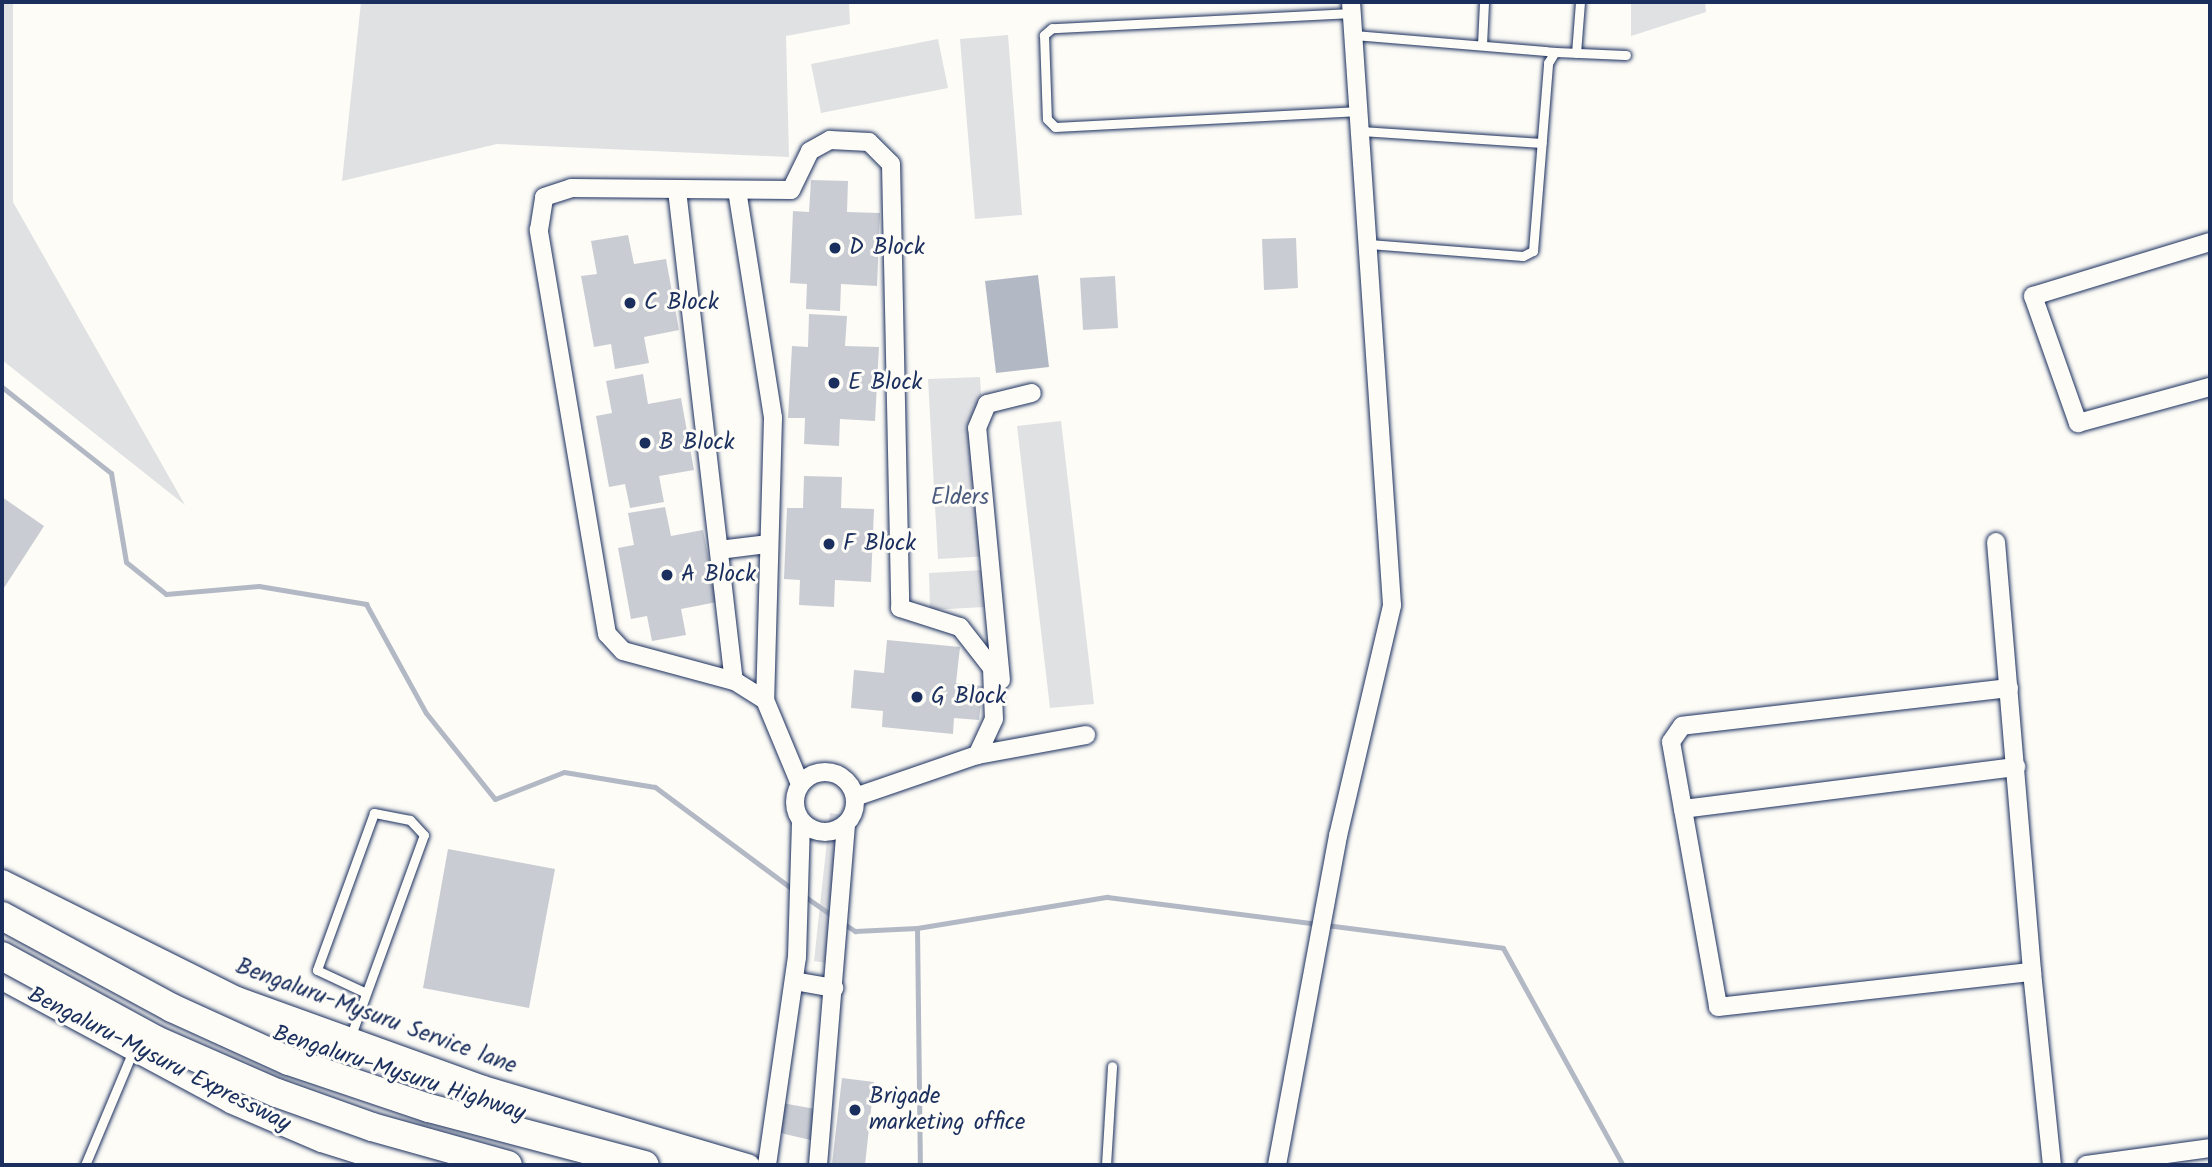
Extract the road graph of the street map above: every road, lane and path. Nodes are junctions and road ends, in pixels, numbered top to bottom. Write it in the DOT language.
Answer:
graph roads {
  1 [pos="1484,2"];
  2 [pos="1580,2"];
  3 [pos="1351,7"];
  4 [pos="1354,35"];
  5 [pos="1482,45"];
  6 [pos="1556,52"];
  7 [pos="1576,53"];
  8 [pos="1626,55"];
  9 [pos="1360,111"];
  10 [pos="1362,131"];
  11 [pos="1542,143"];
  12 [pos="677,190"];
  13 [pos="737,190"];
  14 [pos="2210,243"];
  15 [pos="1369,244"];
  16 [pos="2210,387"];
  17 [pos="1032,393"];
  18 [pos="1996,542"];
  19 [pos="767,544"];
  20 [pos="719,550"];
  21 [pos="734,681"];
  22 [pos="2009,688"];
  23 [pos="765,700"];
  24 [pos="993,719"];
  25 [pos="1086,735"];
  26 [pos="977,755"];
  27 [pos="2016,766"];
  28 [pos="800,784"];
  29 [pos="855,797"];
  30 [pos="1683,809"];
  31 [pos="801,822"];
  32 [pos="846,824"];
  33 [pos="2,880"];
  34 [pos="2,898"];
  35 [pos="2,916"];
  36 [pos="2,956"];
  37 [pos="2,969"];
  38 [pos="2032,972"];
  39 [pos="2,979"];
  40 [pos="794,981"];
  41 [pos="834,988"];
  42 [pos="366,993"];
  43 [pos="284,1037"];
  44 [pos="349,1040"];
  45 [pos="133,1051"];
  46 [pos="1112,1066"];
  47 [pos="258,1100"];
  48 [pos="2210,1148"];
  49 [pos="85,1165"];
  50 [pos="397,1165"];
  51 [pos="441,1165"];
  52 [pos="508,1165"];
  53 [pos="645,1165"];
  54 [pos="696,1165"];
  55 [pos="749,1165"];
  56 [pos="766,1165"];
  57 [pos="818,1165"];
  58 [pos="1106,1165"];
  59 [pos="1277,1165"];
  60 [pos="2052,1165"];
  61 [pos="2086,1165"];
  1 -- 5 [label="lane"];
  2 -- 7 [label="lane"];
  3 -- 4 [label="street"];
  3 -- 9 [label="lane"];
  4 -- 5 [label="lane"];
  4 -- 9 [label="street"];
  5 -- 6 [label="lane"];
  6 -- 7 [label="lane"];
  6 -- 11 [label="lane"];
  7 -- 8 [label="lane"];
  9 -- 10 [label="street"];
  10 -- 11 [label="lane"];
  10 -- 15 [label="street"];
  11 -- 15 [label="lane"];
  12 -- 13 [label="street"];
  12 -- 20 [label="street"];
  12 -- 21 [label="street"];
  13 -- 19 [label="street"];
  13 -- 24 [label="street"];
  14 -- 16 [label="street"];
  15 -- 59 [label="street"];
  17 -- 24 [label="street"];
  18 -- 22 [label="street"];
  19 -- 20 [label="street"];
  19 -- 23 [label="street"];
  20 -- 21 [label="street"];
  21 -- 23 [label="street"];
  22 -- 27 [label="street"];
  22 -- 30 [label="street"];
  23 -- 28 [label="street"];
  24 -- 26 [label="street"];
  25 -- 26 [label="street"];
  26 -- 29 [label="street"];
  27 -- 30 [label="street"];
  27 -- 38 [label="street"];
  28 -- 29 [label="street"];
  28 -- 31 [label="street"];
  29 -- 32 [label="street"];
  30 -- 38 [label="street"];
  31 -- 32 [label="street"];
  31 -- 40 [label="street"];
  32 -- 41 [label="street"];
  33 -- 44 [label="street, Bengaluru-Mysuru Service lane"];
  34 -- 43 [label="highway, Bengaluru-Mysuru Highway"];
  35 -- 53 [label="highway, bridge"];
  36 -- 52 [label="highway, Bengaluru-Mysuru Expressway, bridge"];
  37 -- 47 [label="highway, Bengaluru-Mysuru Expressway"];
  38 -- 60 [label="street"];
  39 -- 45 [label="street, Bengaluru-Mysuru Expressway"];
  40 -- 41 [label="street"];
  40 -- 56 [label="street"];
  41 -- 57 [label="street"];
  42 -- 42 [label="lane"];
  42 -- 44 [label="lane"];
  43 -- 47 [label="highway"];
  43 -- 54 [label="highway, Bengaluru-Mysuru Highway"];
  44 -- 55 [label="street, Bengaluru-Mysuru Service lane"];
  45 -- 49 [label="lane"];
  45 -- 50 [label="street, Bengaluru-Mysuru Expressway"];
  46 -- 58 [label="lane"];
  47 -- 51 [label="highway, Bengaluru-Mysuru Expressway"];
  48 -- 61 [label="street"];
}
